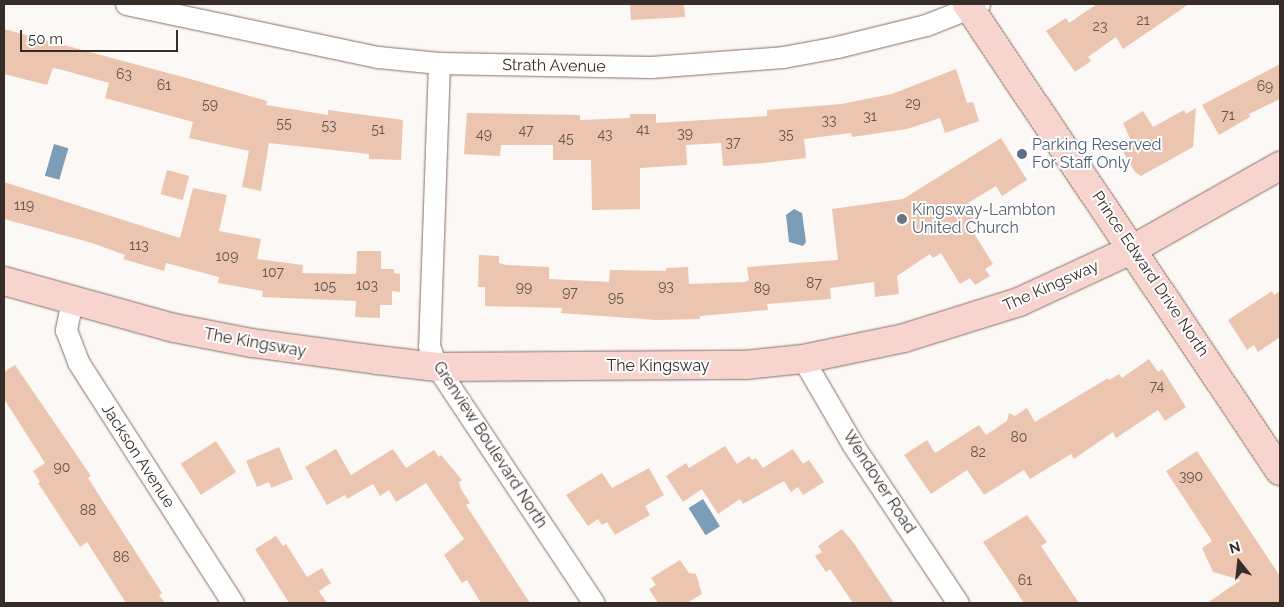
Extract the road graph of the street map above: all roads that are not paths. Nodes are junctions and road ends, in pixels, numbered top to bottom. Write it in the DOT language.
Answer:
graph roads {
  1 [pos="126,4"];
  2 [pos="972,5"];
  3 [pos="439,63"];
  4 [pos="1280,166"];
  5 [pos="1133,249"];
  6 [pos="4,281"];
  7 [pos="72,302"];
  8 [pos="803,359"];
  9 [pos="437,367"];
  10 [pos="1280,471"];
  11 [pos="233,603"];
  12 [pos="594,603"];
  13 [pos="958,603"];
  1 -- 3 [label="street, Strath Avenue"];
  2 -- 3 [label="street, Strath Avenue"];
  2 -- 5 [label="street, Prince Edward Drive North"];
  3 -- 9 [label="street, Grenview Boulevard North"];
  4 -- 5 [label="street, The Kingsway"];
  5 -- 8 [label="street, The Kingsway"];
  5 -- 10 [label="street, Prince Edward Drive North"];
  6 -- 7 [label="street, The Kingsway"];
  7 -- 9 [label="street, The Kingsway"];
  7 -- 11 [label="street, Jackson Avenue"];
  8 -- 9 [label="street, The Kingsway"];
  8 -- 13 [label="street, Wendover Road"];
  9 -- 12 [label="street, Grenview Boulevard North"];
}
